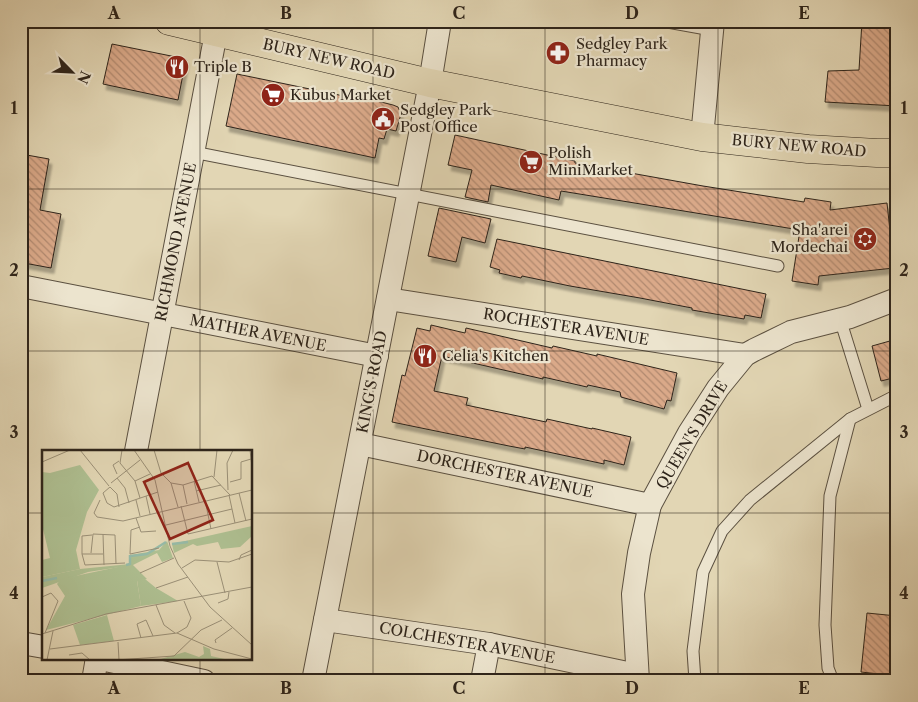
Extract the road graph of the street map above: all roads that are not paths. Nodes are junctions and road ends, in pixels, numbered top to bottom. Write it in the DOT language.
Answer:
graph roads {
  1 [pos="169,21"];
  2 [pos="440,21"];
  3 [pos="662,21"];
  4 [pos="712,25"];
  5 [pos="216,33"];
  6 [pos="430,83"];
  7 [pos="702,137"];
  8 [pos="193,152"];
  9 [pos="897,153"];
  10 [pos="408,194"];
  11 [pos="778,266"];
  12 [pos="21,286"];
  13 [pos="388,299"];
  14 [pos="897,299"];
  15 [pos="162,314"];
  16 [pos="840,319"];
  17 [pos="745,355"];
  18 [pos="377,356"];
  19 [pos="897,395"];
  20 [pos="868,409"];
  21 [pos="850,419"];
  22 [pos="360,444"];
  23 [pos="136,450"];
  24 [pos="650,505"];
  25 [pos="325,620"];
  26 [pos="21,643"];
  27 [pos="489,644"];
  28 [pos="42,648"];
  29 [pos="97,660"];
  30 [pos="106,660"];
  31 [pos="638,678"];
  32 [pos="93,681"];
  33 [pos="204,681"];
  34 [pos="313,681"];
  35 [pos="482,681"];
  36 [pos="695,681"];
  37 [pos="833,681"];
  1 -- 5 [label="highway, BURY NEW ROAD"];
  2 -- 6 [label="street, KING'S ROAD"];
  3 -- 4 [label="lane"];
  4 -- 7 [label="street"];
  5 -- 6 [label="highway, BURY NEW ROAD"];
  5 -- 8 [label="street, RICHMOND AVENUE"];
  6 -- 7 [label="highway, BURY NEW ROAD"];
  6 -- 10 [label="street, KING'S ROAD"];
  7 -- 9 [label="highway, BURY NEW ROAD"];
  8 -- 10 [label="lane"];
  8 -- 15 [label="street, RICHMOND AVENUE"];
  10 -- 11 [label="lane"];
  10 -- 13 [label="street, KING'S ROAD"];
  12 -- 15 [label="street, MATHER AVENUE"];
  13 -- 17 [label="street, ROCHESTER AVENUE"];
  13 -- 18 [label="street, KING'S ROAD"];
  14 -- 16 [label="street, QUEEN'S DRIVE"];
  15 -- 18 [label="street, MATHER AVENUE"];
  15 -- 23 [label="street, RICHMOND AVENUE"];
  16 -- 17 [label="street, QUEEN'S DRIVE"];
  16 -- 20 [label="lane"];
  17 -- 24 [label="street, QUEEN'S DRIVE"];
  18 -- 22 [label="street, KING'S ROAD"];
  19 -- 20 [label="lane"];
  20 -- 21 [label="lane"];
  21 -- 36 [label="lane"];
  21 -- 37 [label="lane"];
  22 -- 24 [label="street, DORCHESTER AVENUE"];
  22 -- 25 [label="street, KING'S ROAD"];
  24 -- 31 [label="street, QUEEN'S DRIVE"];
  25 -- 27 [label="street, COLCHESTER AVENUE"];
  25 -- 34 [label="street, KING'S ROAD"];
  26 -- 28 [label="street"];
  27 -- 31 [label="street, COLCHESTER AVENUE"];
  27 -- 35 [label="street"];
  29 -- 32 [label="street"];
  30 -- 33 [label="street"];
}
